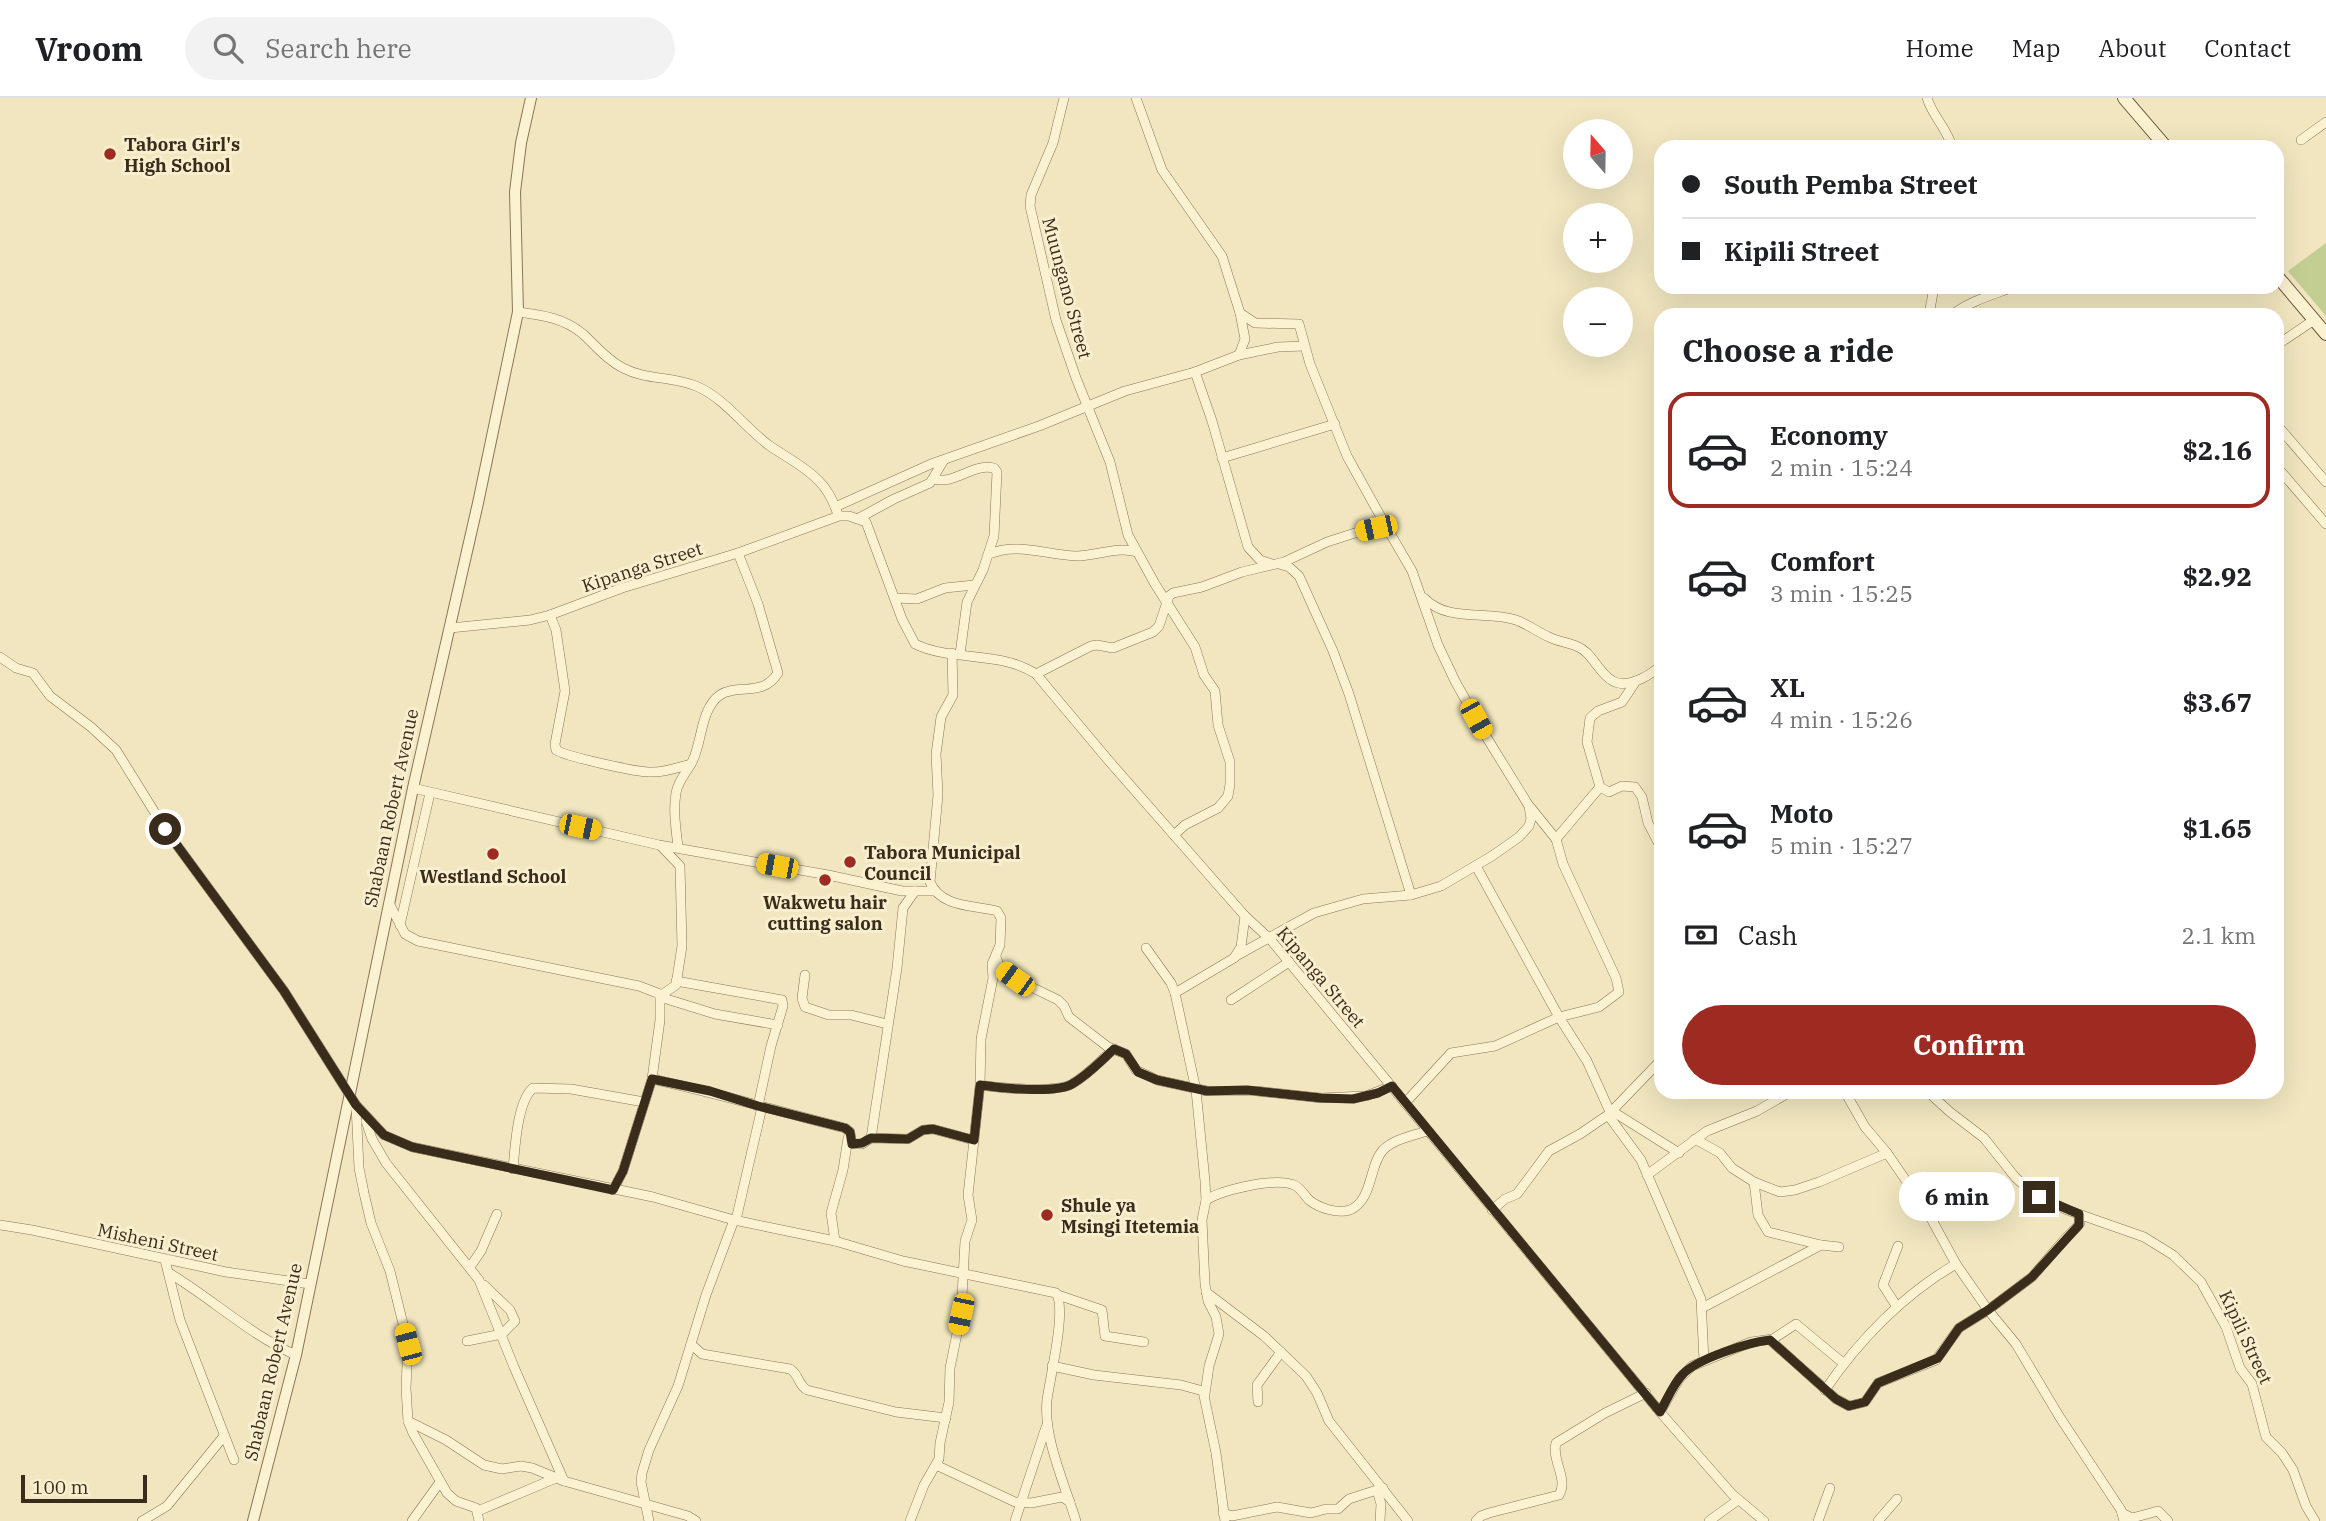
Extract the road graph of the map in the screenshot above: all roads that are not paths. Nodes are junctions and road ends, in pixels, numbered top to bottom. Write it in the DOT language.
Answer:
graph roads {
  1 [pos="531,98"];
  2 [pos="1064,98"];
  3 [pos="1136,98"];
  4 [pos="1927,98"];
  5 [pos="2126,99"];
  6 [pos="2326,122"];
  7 [pos="1949,140"];
  8 [pos="2160,140"];
  9 [pos="2301,140"];
  10 [pos="2284,284"];
  11 [pos="1998,294"];
  12 [pos="1962,308"];
  13 [pos="518,312"];
  14 [pos="1240,313"];
  15 [pos="2314,320"];
  16 [pos="2326,334"];
  17 [pos="2284,340"];
  18 [pos="1304,346"];
  19 [pos="1239,355"];
  20 [pos="1195,372"];
  21 [pos="1087,406"];
  22 [pos="1335,424"];
  23 [pos="2284,433"];
  24 [pos="1222,458"];
  25 [pos="944,460"];
  26 [pos="2284,475"];
  27 [pos="934,479"];
  28 [pos="2326,482"];
  29 [pos="837,512"];
  30 [pos="859,518"];
  31 [pos="2326,524"];
  32 [pos="1387,528"];
  33 [pos="994,536"];
  34 [pos="1007,548"];
  35 [pos="1137,552"];
  36 [pos="738,553"];
  37 [pos="989,554"];
  38 [pos="1275,564"];
  39 [pos="974,585"];
  40 [pos="1421,595"];
  41 [pos="894,598"];
  42 [pos="1166,603"];
  43 [pos="550,615"];
  44 [pos="450,628"];
  45 [pos="956,653"];
  46 [pos="0,657"];
  47 [pos="1654,669"];
  48 [pos="1036,674"];
  49 [pos="1636,681"];
  50 [pos="691,764"];
  51 [pos="1600,787"];
  52 [pos="413,788"];
  53 [pos="430,793"];
  54 [pos="1529,806"];
  55 [pos="1174,835"];
  56 [pos="1654,835"];
  57 [pos="1556,839"];
  58 [pos="659,845"];
  59 [pos="678,847"];
  60 [pos="1476,866"];
  61 [pos="915,891"];
  62 [pos="934,891"];
  63 [pos="1411,895"];
  64 [pos="389,903"];
  65 [pos="1245,916"];
  66 [pos="400,925"];
  67 [pos="1270,939"];
  68 [pos="1146,948"];
  69 [pos="996,955"];
  70 [pos="1236,957"];
  71 [pos="1289,962"];
  72 [pos="805,975"];
  73 [pos="676,982"];
  74 [pos="1175,993"];
  75 [pos="660,996"];
  76 [pos="1231,1000"];
  77 [pos="1559,1017"];
  78 [pos="887,1024"];
  79 [pos="778,1025"];
  80 [pos="1114,1049"];
  81 [pos="1654,1067"];
  82 [pos="652,1079"];
  83 [pos="980,1085"];
  84 [pos="1392,1086"];
  85 [pos="1196,1090"];
  86 [pos="349,1094"];
  87 [pos="1778,1099"];
  88 [pos="1849,1099"];
  89 [pos="1936,1099"];
  90 [pos="644,1102"];
  91 [pos="1405,1102"];
  92 [pos="356,1105"];
  93 [pos="760,1107"];
  94 [pos="364,1113"];
  95 [pos="1610,1113"];
  96 [pos="849,1130"];
  97 [pos="1427,1132"];
  98 [pos="871,1138"];
  99 [pos="1695,1139"];
  100 [pos="974,1140"];
  101 [pos="1679,1153"];
  102 [pos="1886,1153"];
  103 [pos="513,1169"];
  104 [pos="1647,1175"];
  105 [pos="1754,1182"];
  106 [pos="613,1190"];
  107 [pos="1206,1200"];
  108 [pos="1492,1210"];
  109 [pos="497,1214"];
  110 [pos="2079,1214"];
  111 [pos="735,1220"];
  112 [pos="0,1225"];
  113 [pos="835,1241"];
  114 [pos="1821,1245"];
  115 [pos="1839,1247"];
  116 [pos="1898,1247"];
  117 [pos="165,1260"];
  118 [pos="1956,1264"];
  119 [pos="470,1267"];
  120 [pos="964,1272"];
  121 [pos="169,1273"];
  122 [pos="479,1280"];
  123 [pos="310,1284"];
  124 [pos="1206,1292"];
  125 [pos="1058,1295"];
  126 [pos="1897,1307"];
  127 [pos="1702,1308"];
  128 [pos="1988,1310"];
  129 [pos="502,1334"];
  130 [pos="1770,1340"];
  131 [pos="467,1341"];
  132 [pos="1144,1342"];
  133 [pos="691,1344"];
  134 [pos="1281,1352"];
  135 [pos="296,1355"];
  136 [pos="1704,1361"];
  137 [pos="1843,1363"];
  138 [pos="1052,1366"];
  139 [pos="1825,1390"];
  140 [pos="1646,1393"];
  141 [pos="1205,1394"];
  142 [pos="1258,1402"];
  143 [pos="1660,1412"];
  144 [pos="946,1418"];
  145 [pos="408,1421"];
  146 [pos="1047,1425"];
  147 [pos="224,1436"];
  148 [pos="234,1460"];
  149 [pos="936,1465"];
  150 [pos="560,1479"];
  151 [pos="440,1482"];
  152 [pos="1830,1488"];
  153 [pos="1380,1489"];
  154 [pos="1897,1499"];
  155 [pos="1738,1500"];
  156 [pos="1070,1502"];
  157 [pos="1021,1503"];
  158 [pos="646,1504"];
  159 [pos="478,1516"];
  160 [pos="1224,1517"];
  161 [pos="2123,1517"];
  162 [pos="142,1521"];
  163 [pos="253,1521"];
  164 [pos="412,1521"];
  165 [pos="649,1521"];
  166 [pos="696,1521"];
  167 [pos="910,1521"];
  168 [pos="1015,1521"];
  169 [pos="1076,1521"];
  170 [pos="1380,1521"];
  171 [pos="1408,1521"];
  172 [pos="1476,1521"];
  173 [pos="1709,1521"];
  174 [pos="1764,1521"];
  175 [pos="1818,1521"];
  176 [pos="1878,1521"];
  177 [pos="2168,1521"];
  178 [pos="2315,1521"];
  1 -- 13 [label="street, Shabaan Robert Avenue"];
  2 -- 21 [label="street, Muungano Street"];
  3 -- 14 [label="street"];
  4 -- 7 [label="street"];
  5 -- 8 [label="main road"];
  6 -- 9 [label="street"];
  10 -- 15 [label="main road"];
  11 -- 12 [label="street"];
  13 -- 29 [label="street"];
  13 -- 44 [label="street, Shabaan Robert Avenue"];
  14 -- 18 [label="street"];
  14 -- 19 [label="street"];
  15 -- 16 [label="main road"];
  15 -- 17 [label="street"];
  18 -- 19 [label="street"];
  18 -- 22 [label="street"];
  19 -- 20 [label="street"];
  20 -- 21 [label="street"];
  20 -- 24 [label="street"];
  21 -- 25 [label="street"];
  21 -- 35 [label="street, Muungano Street"];
  22 -- 24 [label="street"];
  22 -- 32 [label="street"];
  23 -- 28 [label="street"];
  24 -- 38 [label="street"];
  25 -- 27 [label="street"];
  25 -- 29 [label="street"];
  26 -- 31 [label="street"];
  27 -- 30 [label="street"];
  27 -- 33 [label="street"];
  29 -- 30 [label="street, Kipanga Street"];
  29 -- 36 [label="street, Kipanga Street"];
  30 -- 41 [label="street, Kipanga Street"];
  32 -- 38 [label="street"];
  32 -- 40 [label="street"];
  33 -- 34 [label="street"];
  33 -- 37 [label="street"];
  34 -- 35 [label="street"];
  34 -- 37 [label="street"];
  35 -- 42 [label="street, Muungano Street"];
  36 -- 43 [label="street, Kipanga Street"];
  36 -- 50 [label="street"];
  37 -- 39 [label="street"];
  38 -- 42 [label="street"];
  38 -- 63 [label="street"];
  39 -- 41 [label="street"];
  39 -- 45 [label="street"];
  40 -- 49 [label="street"];
  40 -- 54 [label="street"];
  41 -- 45 [label="street, Kipanga Street"];
  42 -- 48 [label="street"];
  42 -- 55 [label="street, Muungano Street"];
  43 -- 44 [label="street, Kipanga Street"];
  43 -- 50 [label="street"];
  44 -- 52 [label="street, Shabaan Robert Avenue"];
  45 -- 48 [label="street, Kipanga Street"];
  45 -- 62 [label="street"];
  46 -- 86 [label="street"];
  47 -- 49 [label="street"];
  48 -- 55 [label="street, Kipanga Street"];
  49 -- 51 [label="street"];
  50 -- 59 [label="street"];
  51 -- 56 [label="street"];
  51 -- 57 [label="street"];
  52 -- 53 [label="street"];
  52 -- 64 [label="street, Shabaan Robert Avenue"];
  53 -- 58 [label="street"];
  53 -- 66 [label="street"];
  54 -- 57 [label="street"];
  54 -- 60 [label="street"];
  55 -- 65 [label="street, Kipanga Street"];
  57 -- 77 [label="street"];
  58 -- 59 [label="street"];
  58 -- 73 [label="street"];
  59 -- 61 [label="street"];
  60 -- 63 [label="street"];
  60 -- 77 [label="street"];
  61 -- 62 [label="street"];
  61 -- 78 [label="street"];
  62 -- 69 [label="street"];
  63 -- 67 [label="street"];
  64 -- 66 [label="street"];
  64 -- 86 [label="street, Shabaan Robert Avenue"];
  65 -- 67 [label="street, Kipanga Street"];
  65 -- 70 [label="street"];
  66 -- 75 [label="street"];
  67 -- 70 [label="street"];
  67 -- 71 [label="street, Kipanga Street"];
  68 -- 74 [label="street"];
  69 -- 80 [label="street"];
  69 -- 83 [label="street"];
  70 -- 74 [label="street"];
  71 -- 76 [label="street"];
  71 -- 84 [label="street, Kipanga Street"];
  72 -- 78 [label="street"];
  73 -- 75 [label="street"];
  73 -- 79 [label="street"];
  74 -- 85 [label="street"];
  75 -- 79 [label="street"];
  75 -- 82 [label="street"];
  77 -- 91 [label="street"];
  77 -- 95 [label="street"];
  78 -- 98 [label="street"];
  79 -- 93 [label="street"];
  80 -- 83 [label="street"];
  80 -- 85 [label="street"];
  81 -- 95 [label="street"];
  82 -- 90 [label="street"];
  82 -- 93 [label="street"];
  83 -- 100 [label="street"];
  84 -- 85 [label="street"];
  84 -- 91 [label="street, Kipanga Street"];
  85 -- 107 [label="street"];
  86 -- 92 [label="street"];
  86 -- 123 [label="street, Shabaan Robert Avenue"];
  87 -- 99 [label="street"];
  88 -- 102 [label="street"];
  89 -- 110 [label="street, Kipili Street"];
  90 -- 103 [label="street"];
  90 -- 106 [label="street"];
  91 -- 97 [label="street, Kipanga Street"];
  92 -- 94 [label="street"];
  92 -- 145 [label="street"];
  93 -- 96 [label="street"];
  93 -- 111 [label="street"];
  94 -- 103 [label="street"];
  94 -- 119 [label="street"];
  95 -- 101 [label="street"];
  95 -- 104 [label="street"];
  95 -- 108 [label="street"];
  96 -- 98 [label="street"];
  96 -- 113 [label="street"];
  97 -- 107 [label="street"];
  97 -- 108 [label="street, Kipanga Street"];
  98 -- 100 [label="street"];
  99 -- 101 [label="street"];
  99 -- 105 [label="street"];
  100 -- 120 [label="street"];
  101 -- 104 [label="street"];
  102 -- 105 [label="street"];
  102 -- 118 [label="street"];
  103 -- 106 [label="street"];
  104 -- 127 [label="street"];
  105 -- 114 [label="street"];
  106 -- 111 [label="street"];
  107 -- 124 [label="street"];
  108 -- 140 [label="street, Kipanga Street"];
  109 -- 119 [label="street"];
  110 -- 128 [label="street"];
  110 -- 178 [label="street, Kipili Street"];
  111 -- 113 [label="street"];
  111 -- 133 [label="street"];
  112 -- 117 [label="street, Misheni Street"];
  113 -- 120 [label="street"];
  114 -- 115 [label="street"];
  114 -- 127 [label="street"];
  116 -- 126 [label="street"];
  117 -- 121 [label="street"];
  117 -- 123 [label="street, Misheni Street"];
  118 -- 126 [label="street"];
  118 -- 128 [label="street"];
  119 -- 122 [label="street"];
  120 -- 125 [label="street"];
  120 -- 144 [label="street"];
  121 -- 135 [label="street"];
  121 -- 147 [label="street"];
  122 -- 129 [label="street"];
  122 -- 129 [label="street"];
  123 -- 135 [label="street, Shabaan Robert Avenue"];
  124 -- 134 [label="street"];
  124 -- 141 [label="street"];
  125 -- 132 [label="street"];
  125 -- 138 [label="street"];
  126 -- 137 [label="street"];
  127 -- 136 [label="street"];
  128 -- 139 [label="street"];
  128 -- 161 [label="street"];
  129 -- 131 [label="street"];
  129 -- 150 [label="street"];
  130 -- 136 [label="street"];
  130 -- 137 [label="street"];
  130 -- 139 [label="street"];
  133 -- 144 [label="street"];
  133 -- 158 [label="street"];
  134 -- 142 [label="street"];
  134 -- 153 [label="street"];
  135 -- 163 [label="street, Shabaan Robert Avenue"];
  136 -- 143 [label="street"];
  137 -- 139 [label="street"];
  138 -- 141 [label="street"];
  138 -- 146 [label="street"];
  140 -- 143 [label="street, Kipanga Street"];
  140 -- 172 [label="street"];
  141 -- 160 [label="street"];
  143 -- 155 [label="street, Kipanga Street"];
  144 -- 149 [label="street"];
  145 -- 150 [label="street"];
  145 -- 151 [label="street"];
  146 -- 156 [label="street"];
  146 -- 157 [label="street"];
  147 -- 148 [label="street"];
  147 -- 162 [label="street"];
  149 -- 157 [label="street"];
  149 -- 167 [label="street"];
  150 -- 158 [label="street"];
  150 -- 159 [label="street"];
  151 -- 159 [label="street"];
  151 -- 164 [label="street"];
  152 -- 175 [label="street"];
  153 -- 160 [label="street"];
  153 -- 170 [label="street"];
  153 -- 171 [label="street"];
  154 -- 176 [label="street"];
  155 -- 173 [label="street"];
  155 -- 174 [label="street, Kipanga Street"];
  156 -- 157 [label="street"];
  156 -- 169 [label="street"];
  157 -- 168 [label="street"];
  158 -- 165 [label="street"];
  158 -- 166 [label="street"];
  161 -- 177 [label="street"];
}
